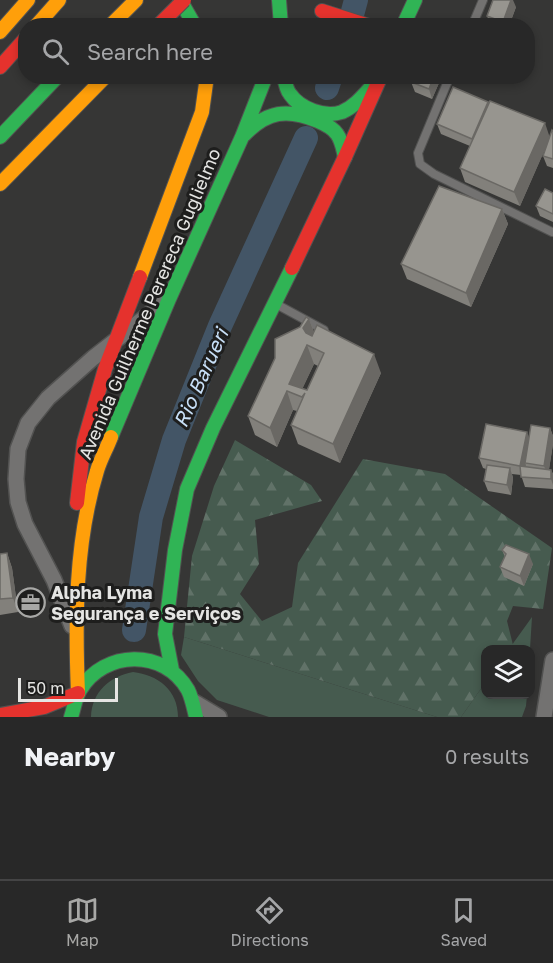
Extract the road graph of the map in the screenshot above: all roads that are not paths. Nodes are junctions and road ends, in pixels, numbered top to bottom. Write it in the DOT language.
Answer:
graph roads {
  1 [pos="28,0"];
  2 [pos="59,0"];
  3 [pos="136,0"];
  4 [pos="180,0"];
  5 [pos="184,0"];
  6 [pos="279,0"];
  7 [pos="416,0"];
  8 [pos="483,0"];
  9 [pos="322,11"];
  10 [pos="43,18"];
  11 [pos="118,18"];
  12 [pos="166,18"];
  13 [pos="190,18"];
  14 [pos="280,18"];
  15 [pos="344,18"];
  16 [pos="407,18"];
  17 [pos="475,18"];
  18 [pos="2,30"];
  19 [pos="18,47"];
  20 [pos="0,67"];
  21 [pos="50,84"];
  22 [pos="98,84"];
  23 [pos="206,84"];
  24 [pos="263,84"];
  25 [pos="286,84"];
  26 [pos="373,84"];
  27 [pos="377,84"];
  28 [pos="447,84"];
  29 [pos="242,136"];
  30 [pos="0,137"];
  31 [pos="345,157"];
  32 [pos="0,184"];
  33 [pos="552,232"];
  34 [pos="169,299"];
  35 [pos="275,304"];
  36 [pos="332,334"];
  37 [pos="116,340"];
  38 [pos="77,617"];
  39 [pos="76,636"];
  40 [pos="553,660"];
  41 [pos="172,670"];
  42 [pos="78,693"];
  43 [pos="44,707"];
  44 [pos="195,710"];
  45 [pos="0,715"];
  46 [pos="60,717"];
  47 [pos="71,717"];
  48 [pos="219,717"];
  49 [pos="544,717"];
  1 -- 18 [label="main road"];
  2 -- 10 [label="main road"];
  3 -- 11 [label="main road"];
  4 -- 13 [label="main road"];
  5 -- 12 [label="main road, bridge"];
  6 -- 14 [label="main road"];
  7 -- 16 [label="main road"];
  8 -- 17 [label="lane"];
  9 -- 15 [label="main road"];
  19 -- 20 [label="main road"];
  21 -- 30 [label="main road"];
  22 -- 32 [label="main road"];
  23 -- 37 [label="main road"];
  24 -- 29 [label="main road, Avenida Guilherme Perereca Guglielmo"];
  25 -- 26 [label="main road"];
  27 -- 31 [label="main road"];
  28 -- 33 [label="lane"];
  29 -- 31 [label="main road"];
  29 -- 34 [label="main road, Avenida Guilherme Perereca Guglielmo"];
  31 -- 35 [label="main road"];
  34 -- 37 [label="street"];
  34 -- 38 [label="main road, Avenida Guilherme Perereca Guglielmo"];
  35 -- 36 [label="lane"];
  35 -- 41 [label="main road"];
  37 -- 38 [label="main road"];
  37 -- 39 [label="street"];
  38 -- 39 [label="main road, Avenida Guilherme Perereca Guglielmo"];
  39 -- 42 [label="main road, Avenida Guilherme Perereca Guglielmo"];
  40 -- 49 [label="street"];
  41 -- 42 [label="main road"];
  41 -- 44 [label="main road"];
  42 -- 43 [label="main road"];
  42 -- 47 [label="main road"];
  43 -- 45 [label="main road"];
  43 -- 46 [label="main road"];
  44 -- 48 [label="street"];
}
